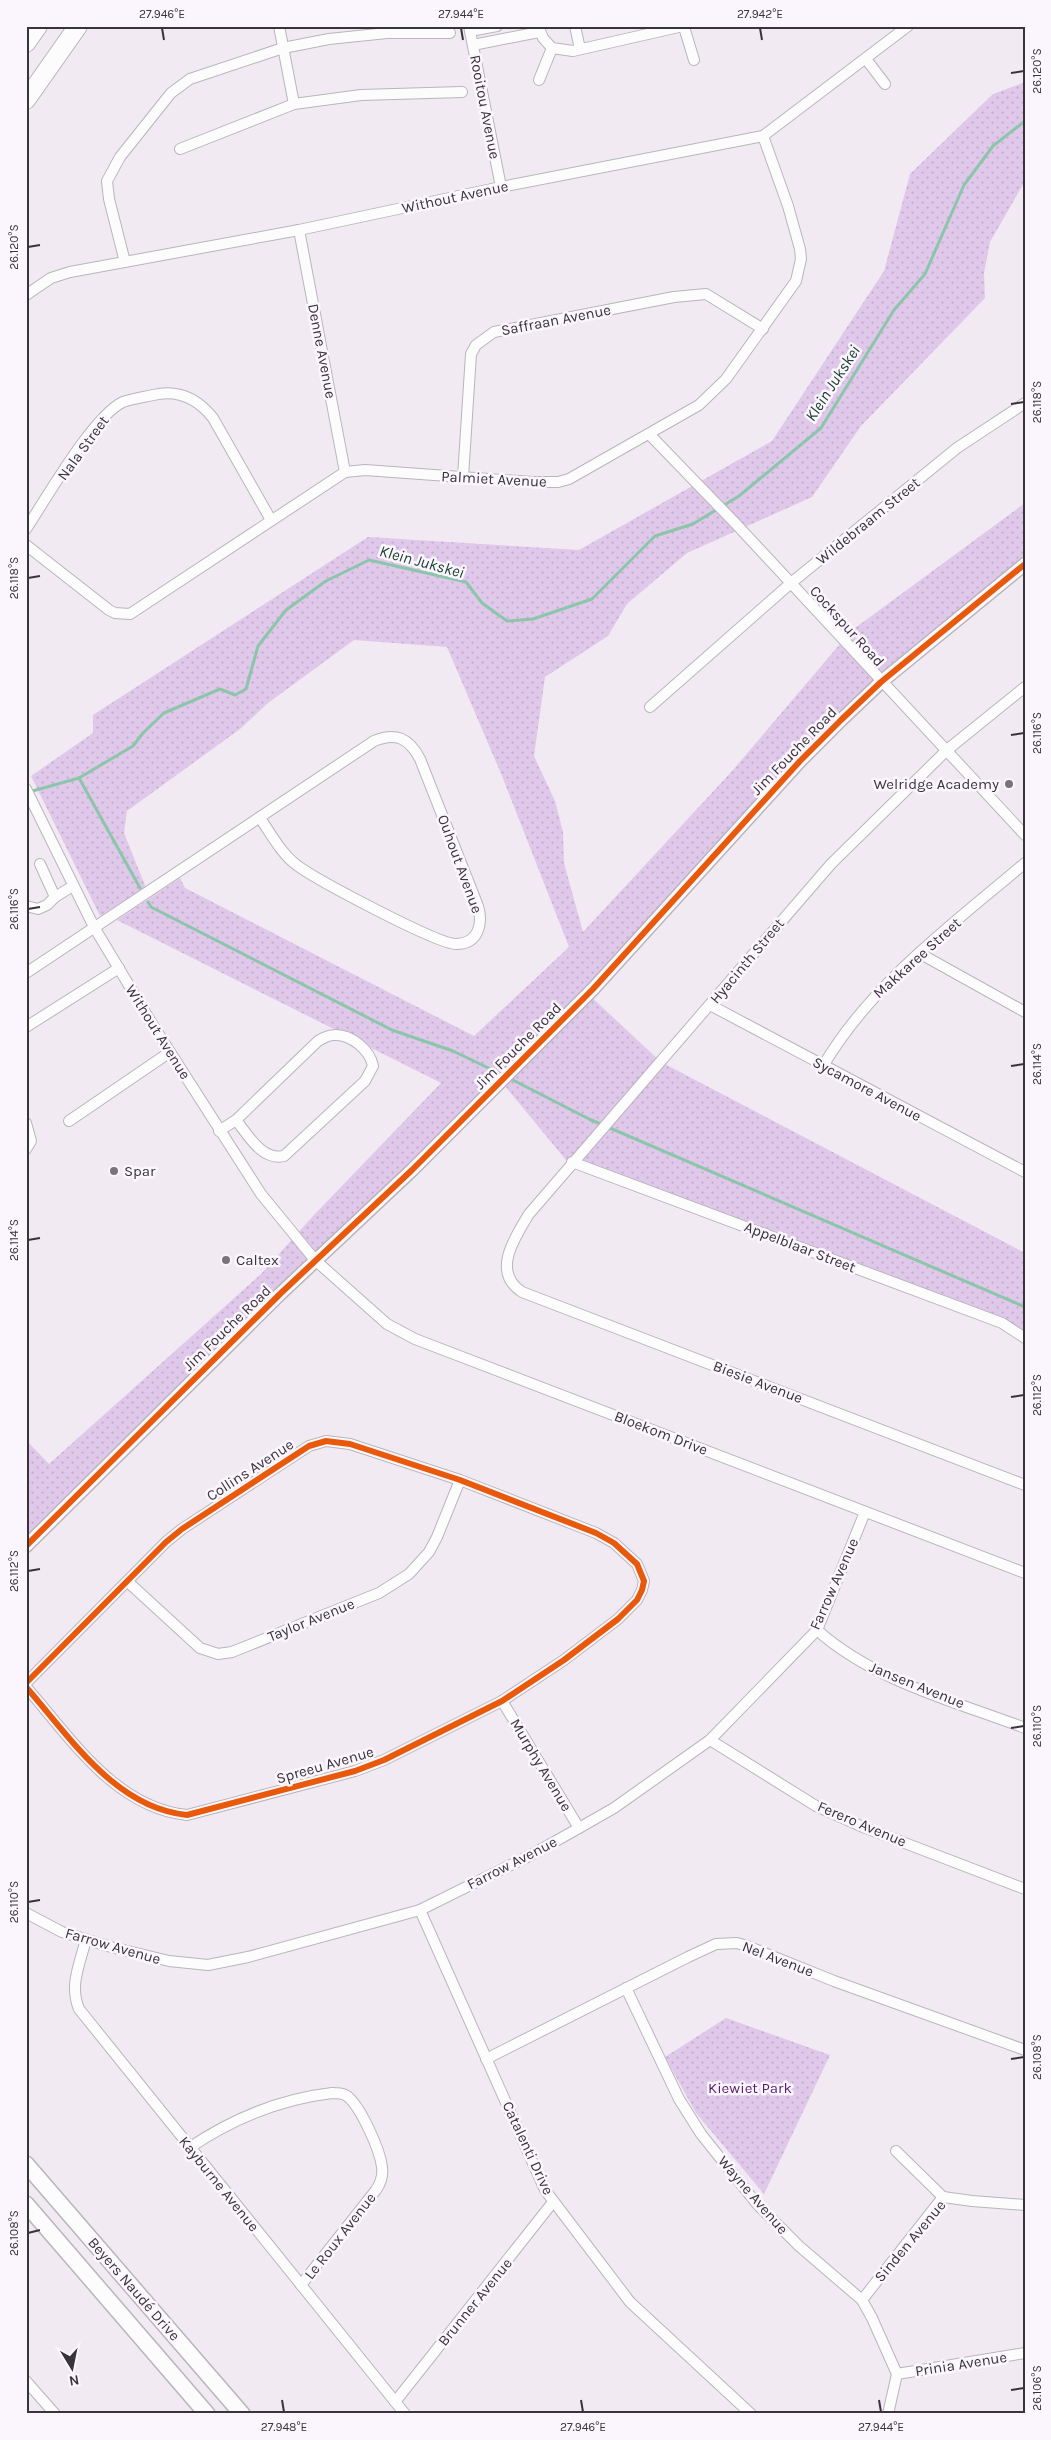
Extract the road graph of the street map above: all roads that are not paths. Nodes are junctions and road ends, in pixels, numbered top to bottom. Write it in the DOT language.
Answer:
graph roads {
  1 [pos="38,26"];
  2 [pos="78,26"];
  3 [pos="280,26"];
  4 [pos="497,26"];
  5 [pos="575,26"];
  6 [pos="908,26"];
  7 [pos="684,27"];
  8 [pos="470,29"];
  9 [pos="538,29"];
  10 [pos="450,33"];
  11 [pos="26,43"];
  12 [pos="473,45"];
  13 [pos="283,48"];
  14 [pos="552,48"];
  15 [pos="580,49"];
  16 [pos="866,59"];
  17 [pos="694,60"];
  18 [pos="539,80"];
  19 [pos="885,84"];
  20 [pos="462,92"];
  21 [pos="26,100"];
  22 [pos="294,104"];
  23 [pos="762,136"];
  24 [pos="180,149"];
  25 [pos="501,187"];
  26 [pos="299,230"];
  27 [pos="125,262"];
  28 [pos="26,296"];
  29 [pos="763,329"];
  30 [pos="1025,403"];
  31 [pos="649,434"];
  32 [pos="346,472"];
  33 [pos="464,477"];
  34 [pos="271,520"];
  35 [pos="26,529"];
  36 [pos="26,545"];
  37 [pos="1025,564"];
  38 [pos="791,583"];
  39 [pos="882,682"];
  40 [pos="1025,688"];
  41 [pos="650,707"];
  42 [pos="947,750"];
  43 [pos="26,789"];
  44 [pos="260,818"];
  45 [pos="1025,835"];
  46 [pos="1025,863"];
  47 [pos="40,864"];
  48 [pos="72,886"];
  49 [pos="55,897"];
  50 [pos="26,906"];
  51 [pos="94,928"];
  52 [pos="919,954"];
  53 [pos="119,968"];
  54 [pos="26,973"];
  55 [pos="710,1005"];
  56 [pos="1025,1012"];
  57 [pos="26,1027"];
  58 [pos="170,1052"];
  59 [pos="823,1066"];
  60 [pos="236,1120"];
  61 [pos="69,1121"];
  62 [pos="26,1123"];
  63 [pos="219,1131"];
  64 [pos="26,1149"];
  65 [pos="572,1162"];
  66 [pos="1025,1172"];
  67 [pos="316,1260"];
  68 [pos="506,1265"];
  69 [pos="1025,1338"];
  70 [pos="460,1480"];
  71 [pos="1025,1485"];
  72 [pos="865,1512"];
  73 [pos="26,1546"];
  74 [pos="642,1573"];
  75 [pos="1025,1573"];
  76 [pos="128,1582"];
  77 [pos="817,1630"];
  78 [pos="26,1683"];
  79 [pos="26,1687"];
  80 [pos="502,1701"];
  81 [pos="1025,1728"];
  82 [pos="710,1740"];
  83 [pos="579,1828"];
  84 [pos="1025,1888"];
  85 [pos="420,1910"];
  86 [pos="26,1913"];
  87 [pos="86,1939"];
  88 [pos="626,1988"];
  89 [pos="1025,2050"];
  90 [pos="486,2059"];
  91 [pos="190,2148"];
  92 [pos="896,2151"];
  93 [pos="26,2164"];
  94 [pos="943,2196"];
  95 [pos="553,2202"];
  96 [pos="26,2204"];
  97 [pos="1025,2205"];
  98 [pos="301,2285"];
  99 [pos="862,2300"];
  100 [pos="1025,2353"];
  101 [pos="897,2374"];
  102 [pos="26,2381"];
  103 [pos="395,2402"];
  104 [pos="55,2414"];
  105 [pos="207,2414"];
  106 [pos="242,2414"];
  107 [pos="405,2414"];
  108 [pos="751,2414"];
  109 [pos="888,2414"];
  1 -- 11 [label="highway"];
  2 -- 21 [label="highway"];
  3 -- 13 [label="street"];
  4 -- 8 [label="street"];
  5 -- 15 [label="street"];
  6 -- 16 [label="street, Without Avenue"];
  7 -- 15 [label="street"];
  7 -- 17 [label="street"];
  8 -- 12 [label="street, Rooitou Avenue"];
  9 -- 12 [label="street"];
  9 -- 14 [label="street"];
  10 -- 13 [label="street"];
  12 -- 25 [label="street, Rooitou Avenue"];
  13 -- 22 [label="street"];
  13 -- 27 [label="street"];
  14 -- 15 [label="street"];
  14 -- 18 [label="street"];
  16 -- 19 [label="street"];
  16 -- 23 [label="street, Without Avenue"];
  20 -- 22 [label="street"];
  22 -- 24 [label="street"];
  23 -- 25 [label="street, Without Avenue"];
  23 -- 29 [label="street, Palmiet Avenue"];
  25 -- 26 [label="street, Without Avenue"];
  26 -- 27 [label="street, Without Avenue"];
  26 -- 32 [label="street, Denne Avenue"];
  27 -- 28 [label="street, Without Avenue"];
  29 -- 31 [label="street, Palmiet Avenue"];
  29 -- 33 [label="street, Saffraan Avenue"];
  30 -- 38 [label="street, Wildebraam Street"];
  31 -- 33 [label="street, Palmiet Avenue"];
  31 -- 38 [label="street, Cockspur Road"];
  32 -- 33 [label="street, Palmiet Avenue"];
  32 -- 34 [label="street, Palmiet Avenue"];
  34 -- 35 [label="street, Nala Street"];
  34 -- 36 [label="street, Palmiet Avenue"];
  37 -- 39 [label="street, Jim Fouche Road"];
  38 -- 39 [label="street, Cockspur Road"];
  38 -- 41 [label="street, Wildebraam Street"];
  39 -- 42 [label="street, Cockspur Road"];
  39 -- 67 [label="street, Jim Fouche Road"];
  40 -- 42 [label="street, Hyacinth Street"];
  42 -- 45 [label="street, Cockspur Road"];
  42 -- 55 [label="street, Hyacinth Street"];
  43 -- 48 [label="street, Without Avenue"];
  44 -- 44 [label="street, Ouhout Avenue"];
  44 -- 51 [label="street, Ouhout Avenue"];
  46 -- 52 [label="street, Makkaree Street"];
  47 -- 49 [label="street"];
  48 -- 49 [label="street"];
  48 -- 51 [label="street, Without Avenue"];
  49 -- 50 [label="street"];
  51 -- 53 [label="street, Without Avenue"];
  51 -- 54 [label="street, Ouhout Avenue"];
  52 -- 56 [label="street"];
  52 -- 59 [label="street, Makkaree Street"];
  53 -- 57 [label="street"];
  53 -- 58 [label="street, Without Avenue"];
  55 -- 59 [label="street, Sycamore Avenue"];
  55 -- 65 [label="street, Hyacinth Street"];
  58 -- 61 [label="street"];
  58 -- 63 [label="street, Without Avenue"];
  59 -- 66 [label="street, Sycamore Avenue"];
  60 -- 60 [label="street"];
  60 -- 63 [label="street"];
  62 -- 64 [label="street"];
  63 -- 67 [label="street, Without Avenue"];
  65 -- 68 [label="street, Hyacinth Street"];
  65 -- 69 [label="street, Appelblaar Street"];
  67 -- 72 [label="street, Bloekom Drive"];
  67 -- 73 [label="street, Jim Fouche Road"];
  68 -- 71 [label="street, Biesie Avenue"];
  70 -- 74 [label="street, Collins Avenue"];
  70 -- 76 [label="street, Collins Avenue"];
  70 -- 76 [label="street, Taylor Avenue"];
  72 -- 75 [label="street, Bloekom Drive"];
  72 -- 77 [label="street, Farrow Avenue"];
  74 -- 80 [label="street, Spreeu Avenue"];
  76 -- 78 [label="street, Collins Avenue"];
  77 -- 81 [label="street, Jansen Avenue"];
  77 -- 82 [label="street, Farrow Avenue"];
  79 -- 80 [label="street, Spreeu Avenue"];
  80 -- 83 [label="street, Murphy Avenue"];
  82 -- 83 [label="street, Farrow Avenue"];
  82 -- 84 [label="street, Ferero Avenue"];
  83 -- 85 [label="street, Farrow Avenue"];
  85 -- 87 [label="street, Farrow Avenue"];
  85 -- 90 [label="street, Catalenti Drive"];
  86 -- 87 [label="street, Farrow Avenue"];
  87 -- 91 [label="street, Kayburne Avenue"];
  88 -- 89 [label="street, Nel Avenue"];
  88 -- 90 [label="street, Nel Avenue"];
  88 -- 99 [label="street, Wayne Avenue"];
  90 -- 95 [label="street, Catalenti Drive"];
  91 -- 98 [label="street, Kayburne Avenue"];
  91 -- 98 [label="street, Le Roux Avenue"];
  92 -- 94 [label="street"];
  93 -- 106 [label="main road, Beyers Naudé Drive"];
  94 -- 97 [label="street, Sinden Avenue"];
  94 -- 99 [label="street, Sinden Avenue"];
  95 -- 103 [label="street, Brunner Avenue"];
  95 -- 108 [label="street, Catalenti Drive"];
  96 -- 105 [label="main road, Beyers Naudé Drive"];
  98 -- 103 [label="street, Kayburne Avenue"];
  99 -- 101 [label="street, Wayne Avenue"];
  100 -- 101 [label="street, Prinia Avenue"];
  101 -- 109 [label="street"];
  102 -- 104 [label="street"];
  103 -- 107 [label="street, Kayburne Avenue"];
}
